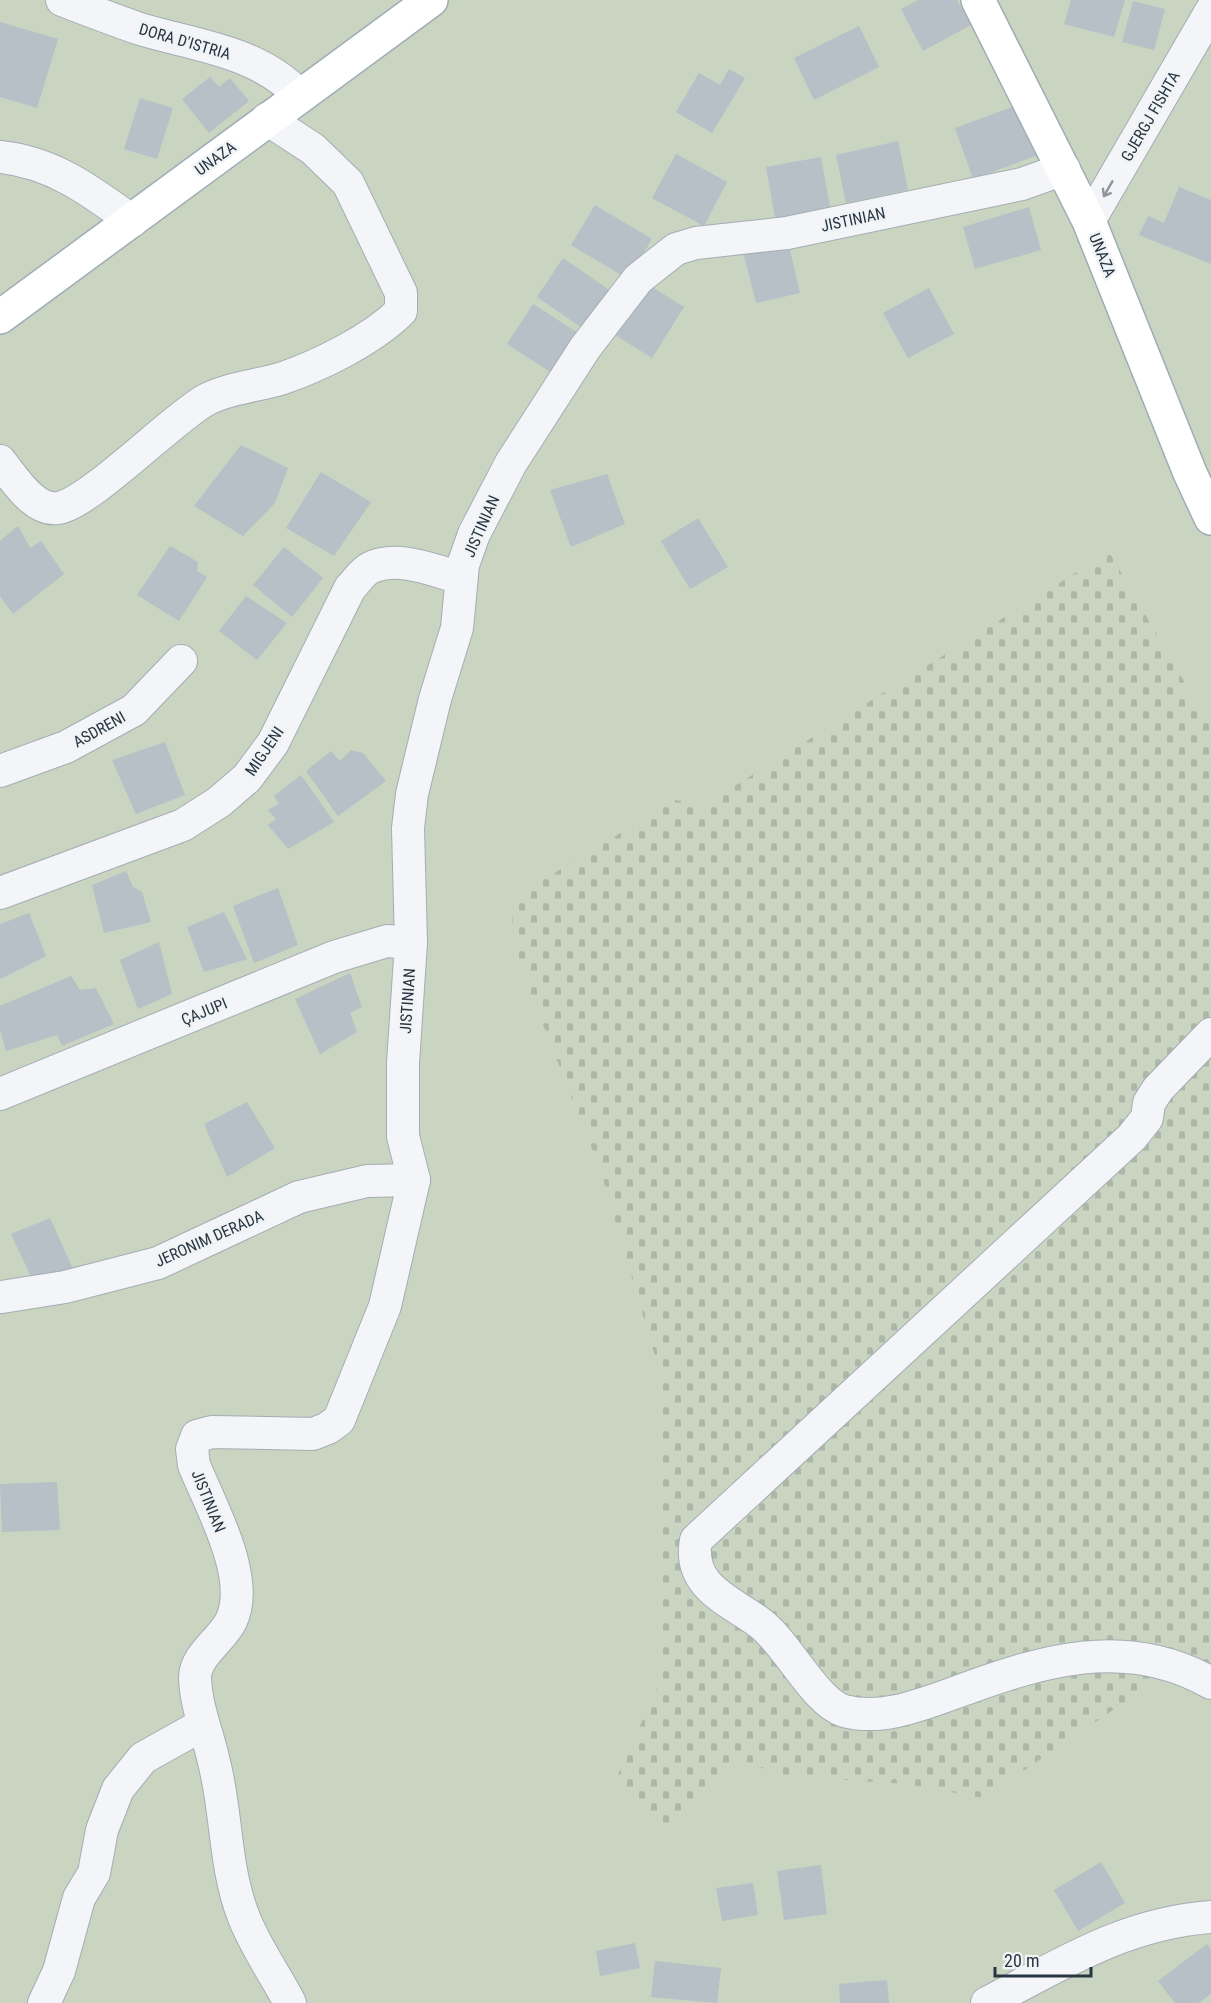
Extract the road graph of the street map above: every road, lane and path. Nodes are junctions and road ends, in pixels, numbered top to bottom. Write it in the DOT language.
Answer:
graph roads {
  1 [pos="62,0"];
  2 [pos="431,0"];
  3 [pos="978,0"];
  4 [pos="1211,11"];
  5 [pos="300,96"];
  6 [pos="267,119"];
  7 [pos="0,157"];
  8 [pos="1064,168"];
  9 [pos="132,221"];
  10 [pos="1089,221"];
  11 [pos="0,317"];
  12 [pos="0,461"];
  13 [pos="1211,518"];
  14 [pos="462,578"];
  15 [pos="181,661"];
  16 [pos="0,771"];
  17 [pos="0,893"];
  18 [pos="411,942"];
  19 [pos="1211,1034"];
  20 [pos="0,1094"];
  21 [pos="414,1180"];
  22 [pos="2,1297"];
  23 [pos="1211,1683"];
  24 [pos="202,1725"];
  25 [pos="1211,1917"];
  26 [pos="44,2003"];
  27 [pos="290,2003"];
  28 [pos="987,2003"];
  1 -- 5 [label="street, DORA D'ISTRIA"];
  2 -- 5 [label="main road, UNAZA"];
  3 -- 8 [label="main road, UNAZA"];
  4 -- 10 [label="street, GJERGJ FISHTA, one-way"];
  5 -- 6 [label="main road, UNAZA"];
  6 -- 9 [label="main road, UNAZA"];
  6 -- 12 [label="street"];
  7 -- 9 [label="street"];
  8 -- 10 [label="main road, UNAZA"];
  8 -- 14 [label="street, JISTINIAN"];
  9 -- 11 [label="main road, UNAZA"];
  10 -- 13 [label="main road, UNAZA"];
  14 -- 17 [label="street, MIGJENI"];
  14 -- 18 [label="street, JISTINIAN"];
  15 -- 16 [label="street, ASDRENI"];
  18 -- 20 [label="street, ÇAJUPI"];
  18 -- 21 [label="street, JISTINIAN"];
  19 -- 23 [label="street"];
  21 -- 22 [label="street, JERONIM DERADA"];
  21 -- 24 [label="street, JISTINIAN"];
  24 -- 26 [label="street"];
  24 -- 27 [label="street"];
  25 -- 28 [label="street"];
}
